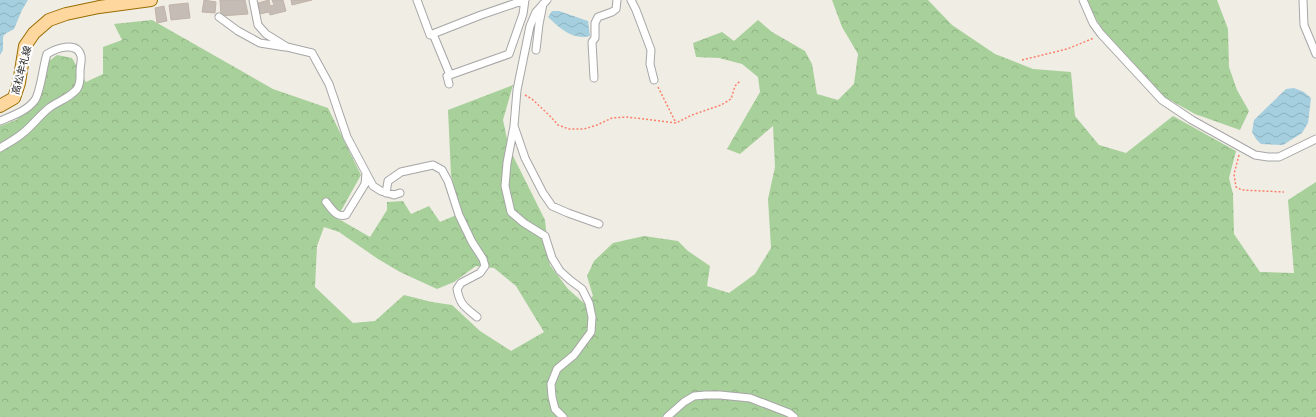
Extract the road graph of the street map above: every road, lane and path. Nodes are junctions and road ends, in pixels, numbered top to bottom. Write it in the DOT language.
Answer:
graph roads {
  1 [pos="151,0"];
  2 [pos="253,0"];
  3 [pos="417,0"];
  4 [pos="525,0"];
  5 [pos="617,0"];
  6 [pos="631,0"];
  7 [pos="1083,0"];
  8 [pos="1303,0"];
  9 [pos="545,2"];
  10 [pos="219,17"];
  11 [pos="433,34"];
  12 [pos="1101,34"];
  13 [pos="1314,45"];
  14 [pos="287,48"];
  15 [pos="536,50"];
  16 [pos="1316,54"];
  17 [pos="1022,60"];
  18 [pos="450,75"];
  19 [pos="594,78"];
  20 [pos="654,80"];
  21 [pos="740,81"];
  22 [pos="449,84"];
  23 [pos="517,90"];
  24 [pos="0,106"];
  25 [pos="0,121"];
  26 [pos="676,123"];
  27 [pos="514,126"];
  28 [pos="1316,139"];
  29 [pos="0,148"];
  30 [pos="1241,148"];
  31 [pos="366,173"];
  32 [pos="1284,192"];
  33 [pos="386,193"];
  34 [pos="400,193"];
  35 [pos="326,202"];
  36 [pos="599,224"];
  37 [pos="477,317"];
  38 [pos="563,417"];
  39 [pos="667,417"];
  40 [pos="794,417"];
  1 -- 24 [label="main road, 高松牟礼線"];
  2 -- 14 [label="street"];
  3 -- 11 [label="street"];
  4 -- 11 [label="street"];
  4 -- 18 [label="street"];
  5 -- 19 [label="street"];
  6 -- 20 [label="street"];
  7 -- 12 [label="street"];
  8 -- 13 [label="street"];
  9 -- 15 [label="street"];
  9 -- 23 [label="street"];
  10 -- 14 [label="street"];
  11 -- 18 [label="street"];
  12 -- 17 [label="path"];
  12 -- 30 [label="street"];
  13 -- 16 [label="street"];
  14 -- 31 [label="street"];
  18 -- 22 [label="street"];
  20 -- 26 [label="path"];
  21 -- 26 [label="path"];
  23 -- 26 [label="path"];
  23 -- 27 [label="street"];
  25 -- 29 [label="street"];
  27 -- 36 [label="street"];
  27 -- 38 [label="street"];
  28 -- 30 [label="street"];
  30 -- 32 [label="path"];
  31 -- 33 [label="street"];
  31 -- 35 [label="street"];
  33 -- 34 [label="street"];
  33 -- 37 [label="street"];
  39 -- 40 [label="street"];
}
